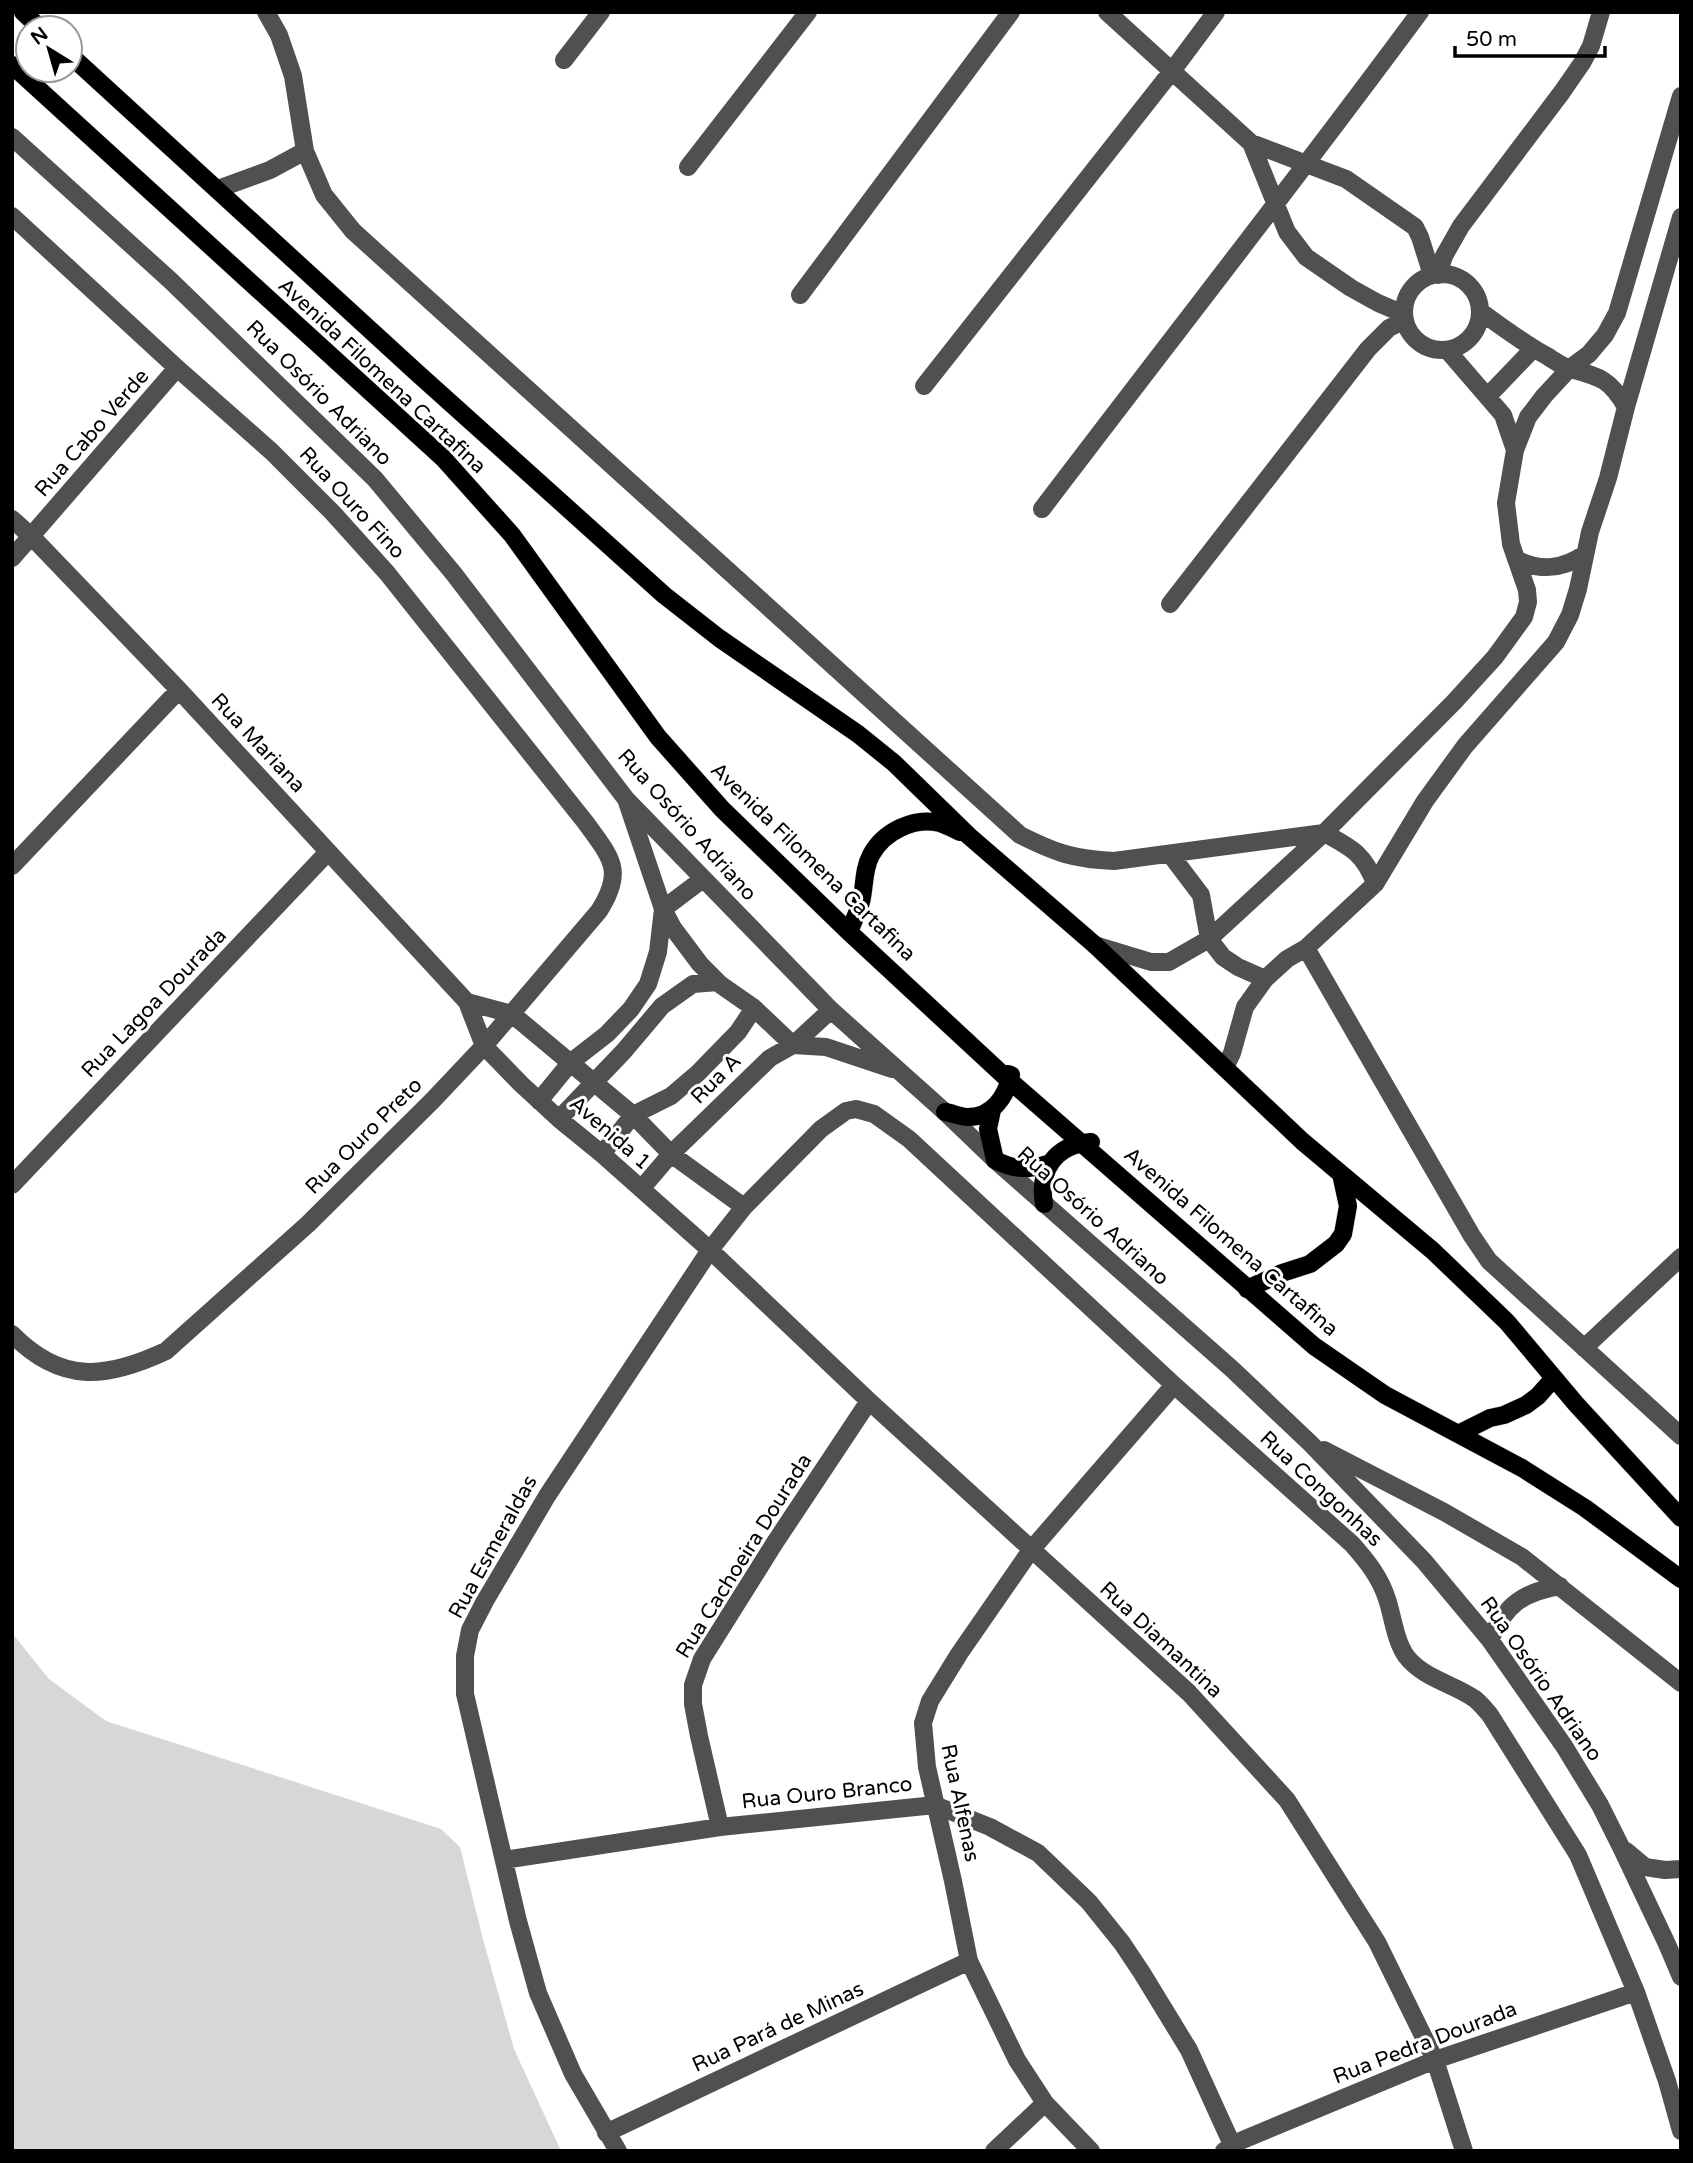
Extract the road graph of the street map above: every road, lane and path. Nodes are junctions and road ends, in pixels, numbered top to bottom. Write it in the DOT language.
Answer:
graph roads {
  1 [pos="266,12"];
  2 [pos="601,12"];
  3 [pos="808,12"];
  4 [pos="1012,12"];
  5 [pos="1107,12"];
  6 [pos="1216,12"];
  7 [pos="1420,12"];
  8 [pos="1601,12"];
  9 [pos="564,60"];
  10 [pos="12,65"];
  11 [pos="84,68"];
  12 [pos="1172,71"];
  13 [pos="1681,96"];
  14 [pos="12,137"];
  15 [pos="1251,143"];
  16 [pos="305,151"];
  17 [pos="1308,164"];
  18 [pos="688,167"];
  19 [pos="218,189"];
  20 [pos="1276,202"];
  21 [pos="12,216"];
  22 [pos="1681,217"];
  23 [pos="1435,275"];
  24 [pos="800,295"];
  25 [pos="1480,311"];
  26 [pos="1404,317"];
  27 [pos="1534,349"];
  28 [pos="1447,350"];
  29 [pos="177,368"];
  30 [pos="1569,369"];
  31 [pos="924,386"];
  32 [pos="1488,396"];
  33 [pos="1626,407"];
  34 [pos="1515,450"];
  35 [pos="1042,509"];
  36 [pos="12,519"];
  37 [pos="32,537"];
  38 [pos="1585,554"];
  39 [pos="12,558"];
  40 [pos="1516,559"];
  41 [pos="1170,604"];
  42 [pos="179,691"];
  43 [pos="626,799"];
  44 [pos="1324,833"];
  45 [pos="969,836"];
  46 [pos="328,852"];
  47 [pos="1170,854"];
  48 [pos="612,863"];
  49 [pos="12,866"];
  50 [pos="703,879"];
  51 [pos="1375,884"];
  52 [pos="663,909"];
  53 [pos="849,932"];
  54 [pos="1209,939"];
  55 [pos="1095,945"];
  56 [pos="1306,948"];
  57 [pos="1265,979"];
  58 [pos="718,982"];
  59 [pos="467,1002"];
  60 [pos="754,1008"];
  61 [pos="831,1010"];
  62 [pos="512,1014"];
  63 [pos="793,1045"];
  64 [pos="484,1046"];
  65 [pos="571,1062"];
  66 [pos="1225,1068"];
  67 [pos="902,1073"];
  68 [pos="1001,1073"];
  69 [pos="593,1082"];
  70 [pos="539,1101"];
  71 [pos="992,1110"];
  72 [pos="945,1112"];
  73 [pos="874,1114"];
  74 [pos="633,1115"];
  75 [pos="559,1119"];
  76 [pos="602,1154"];
  77 [pos="671,1154"];
  78 [pos="1097,1157"];
  79 [pos="995,1160"];
  80 [pos="1048,1164"];
  81 [pos="1341,1174"];
  82 [pos="12,1185"];
  83 [pos="641,1189"];
  84 [pos="1044,1204"];
  85 [pos="744,1207"];
  86 [pos="710,1250"];
  87 [pos="1681,1257"];
  88 [pos="1247,1289"];
  89 [pos="12,1334"];
  90 [pos="1584,1348"];
  91 [pos="1554,1378"];
  92 [pos="1174,1385"];
  93 [pos="869,1401"];
  94 [pos="1458,1434"];
  95 [pos="1681,1436"];
  96 [pos="1311,1444"];
  97 [pos="1681,1518"];
  98 [pos="1031,1550"];
  99 [pos="1681,1579"];
  100 [pos="1560,1587"];
  101 [pos="1490,1640"];
  102 [pos="1681,1683"];
  103 [pos="935,1805"];
  104 [pos="720,1827"];
  105 [pos="1621,1847"];
  106 [pos="504,1860"];
  107 [pos="1681,1869"];
  108 [pos="969,1961"];
  109 [pos="1681,1977"];
  110 [pos="1636,1992"];
  111 [pos="1435,2060"];
  112 [pos="1045,2103"];
  113 [pos="1681,2131"];
  114 [pos="606,2133"];
  115 [pos="1231,2148"];
  116 [pos="618,2151"];
  117 [pos="995,2151"];
  118 [pos="1091,2151"];
  119 [pos="1464,2151"];
  1 -- 16 [label="street"];
  2 -- 9 [label="street"];
  3 -- 18 [label="street"];
  4 -- 24 [label="street"];
  5 -- 12 [label="street"];
  6 -- 12 [label="street"];
  7 -- 17 [label="street"];
  8 -- 23 [label="street"];
  10 -- 53 [label="main road, Avenida Filomena Cartafina"];
  11 -- 19 [label="main road, Avenida Filomena Cartafina"];
  12 -- 15 [label="street"];
  12 -- 31 [label="street"];
  13 -- 30 [label="street"];
  14 -- 43 [label="street, Rua Osório Adriano"];
  15 -- 17 [label="street"];
  15 -- 20 [label="street"];
  16 -- 19 [label="street"];
  16 -- 47 [label="street"];
  17 -- 20 [label="street"];
  17 -- 23 [label="street"];
  19 -- 45 [label="main road, Avenida Filomena Cartafina"];
  20 -- 26 [label="street"];
  20 -- 35 [label="street"];
  21 -- 29 [label="street, Rua Ouro Fino"];
  22 -- 33 [label="street"];
  23 -- 25 [label="street"];
  23 -- 26 [label="street"];
  25 -- 27 [label="street"];
  25 -- 28 [label="street"];
  26 -- 28 [label="street"];
  26 -- 41 [label="street"];
  27 -- 30 [label="street"];
  27 -- 32 [label="street"];
  28 -- 32 [label="street"];
  29 -- 37 [label="street, Rua Cabo Verde"];
  29 -- 48 [label="street, Rua Ouro Fino"];
  30 -- 33 [label="street"];
  30 -- 34 [label="street"];
  32 -- 34 [label="street"];
  33 -- 38 [label="street"];
  34 -- 40 [label="street"];
  36 -- 37 [label="street, Rua Mariana"];
  37 -- 39 [label="street, Rua Cabo Verde"];
  37 -- 42 [label="street, Rua Mariana"];
  38 -- 40 [label="street"];
  38 -- 51 [label="street"];
  40 -- 44 [label="street"];
  42 -- 46 [label="street, Rua Mariana"];
  42 -- 49 [label="street"];
  43 -- 50 [label="street, Rua Osório Adriano"];
  43 -- 52 [label="street"];
  44 -- 47 [label="street"];
  44 -- 51 [label="street"];
  44 -- 54 [label="street"];
  45 -- 53 [label="main road"];
  45 -- 55 [label="main road, Avenida Filomena Cartafina"];
  46 -- 59 [label="street, Rua Mariana"];
  46 -- 82 [label="street, Rua Lagoa Dourada"];
  47 -- 54 [label="street"];
  48 -- 62 [label="street, Rua Ouro Preto"];
  50 -- 52 [label="street"];
  50 -- 61 [label="street, Rua Osório Adriano"];
  51 -- 56 [label="street"];
  52 -- 58 [label="street"];
  52 -- 65 [label="street"];
  53 -- 68 [label="main road, Avenida Filomena Cartafina"];
  54 -- 55 [label="street"];
  54 -- 57 [label="street"];
  55 -- 66 [label="main road, Avenida Filomena Cartafina"];
  56 -- 57 [label="street"];
  56 -- 90 [label="street"];
  57 -- 66 [label="street"];
  58 -- 60 [label="street"];
  58 -- 69 [label="street"];
  59 -- 62 [label="street"];
  59 -- 64 [label="street, Rua Mariana"];
  60 -- 63 [label="street"];
  60 -- 74 [label="street, Rua A"];
  61 -- 63 [label="street, Rua A"];
  61 -- 67 [label="street, Rua Osório Adriano"];
  62 -- 64 [label="street, Rua Ouro Preto"];
  62 -- 65 [label="street"];
  63 -- 67 [label="street"];
  63 -- 77 [label="street, Rua A"];
  64 -- 70 [label="street, Avenida 1"];
  64 -- 89 [label="street, Rua Ouro Preto"];
  65 -- 69 [label="street"];
  65 -- 70 [label="street"];
  66 -- 81 [label="main road, Avenida Filomena Cartafina"];
  67 -- 72 [label="street, Rua Osório Adriano"];
  68 -- 71 [label="main road"];
  68 -- 78 [label="main road, Avenida Filomena Cartafina"];
  69 -- 74 [label="street"];
  69 -- 75 [label="street"];
  70 -- 75 [label="street, Avenida 1"];
  71 -- 72 [label="main road"];
  71 -- 79 [label="main road"];
  72 -- 79 [label="street, Rua Osório Adriano"];
  73 -- 85 [label="street, Rua Esmeraldas"];
  73 -- 92 [label="street, Rua Congonhas"];
  74 -- 76 [label="street"];
  74 -- 77 [label="street"];
  75 -- 76 [label="street, Avenida 1"];
  76 -- 83 [label="street, Avenida 1"];
  77 -- 83 [label="street, Rua A"];
  77 -- 85 [label="street"];
  78 -- 80 [label="main road"];
  78 -- 88 [label="main road, Avenida Filomena Cartafina"];
  79 -- 80 [label="main road"];
  79 -- 84 [label="street, Rua Osório Adriano"];
  80 -- 84 [label="main road"];
  81 -- 88 [label="main road"];
  81 -- 91 [label="main road, Avenida Filomena Cartafina"];
  83 -- 86 [label="street, Avenida 1"];
  84 -- 96 [label="street, Rua Osório Adriano"];
  85 -- 86 [label="street, Rua Esmeraldas"];
  86 -- 93 [label="street, Rua Diamantina"];
  86 -- 106 [label="street, Rua Esmeraldas"];
  87 -- 90 [label="street"];
  88 -- 94 [label="main road, Avenida Filomena Cartafina"];
  90 -- 95 [label="street"];
  91 -- 94 [label="main road"];
  91 -- 97 [label="main road, Avenida Filomena Cartafina"];
  92 -- 98 [label="street, Rua Alfenas"];
  92 -- 110 [label="street, Rua Congonhas"];
  93 -- 98 [label="street, Rua Diamantina"];
  93 -- 104 [label="street, Rua Cachoeira Dourada"];
  94 -- 99 [label="main road, Avenida Filomena Cartafina"];
  96 -- 100 [label="street, Rua Osório Adriano"];
  96 -- 101 [label="street, Rua Osório Adriano"];
  98 -- 103 [label="street, Rua Alfenas"];
  98 -- 111 [label="street, Rua Diamantina"];
  100 -- 101 [label="street"];
  100 -- 102 [label="street, Rua Osório Adriano"];
  101 -- 105 [label="street, Rua Osório Adriano"];
  103 -- 104 [label="street, Rua Ouro Branco"];
  103 -- 108 [label="street, Rua Alfenas"];
  103 -- 115 [label="street, Rua Ouro Branco"];
  104 -- 106 [label="street, Rua Ouro Branco"];
  105 -- 107 [label="street"];
  105 -- 109 [label="street, Rua Osório Adriano"];
  106 -- 114 [label="street, Rua Esmeraldas"];
  108 -- 112 [label="street, Rua Alfenas"];
  108 -- 114 [label="street, Rua Pará de Minas"];
  110 -- 111 [label="street, Rua Pedra Dourada"];
  110 -- 113 [label="street, Rua Congonhas"];
  111 -- 115 [label="street, Rua Pedra Dourada"];
  111 -- 119 [label="street, Rua Diamantina"];
  112 -- 117 [label="street"];
  112 -- 118 [label="street, Rua Alfenas"];
  114 -- 116 [label="street, Rua Esmeraldas"];
}
